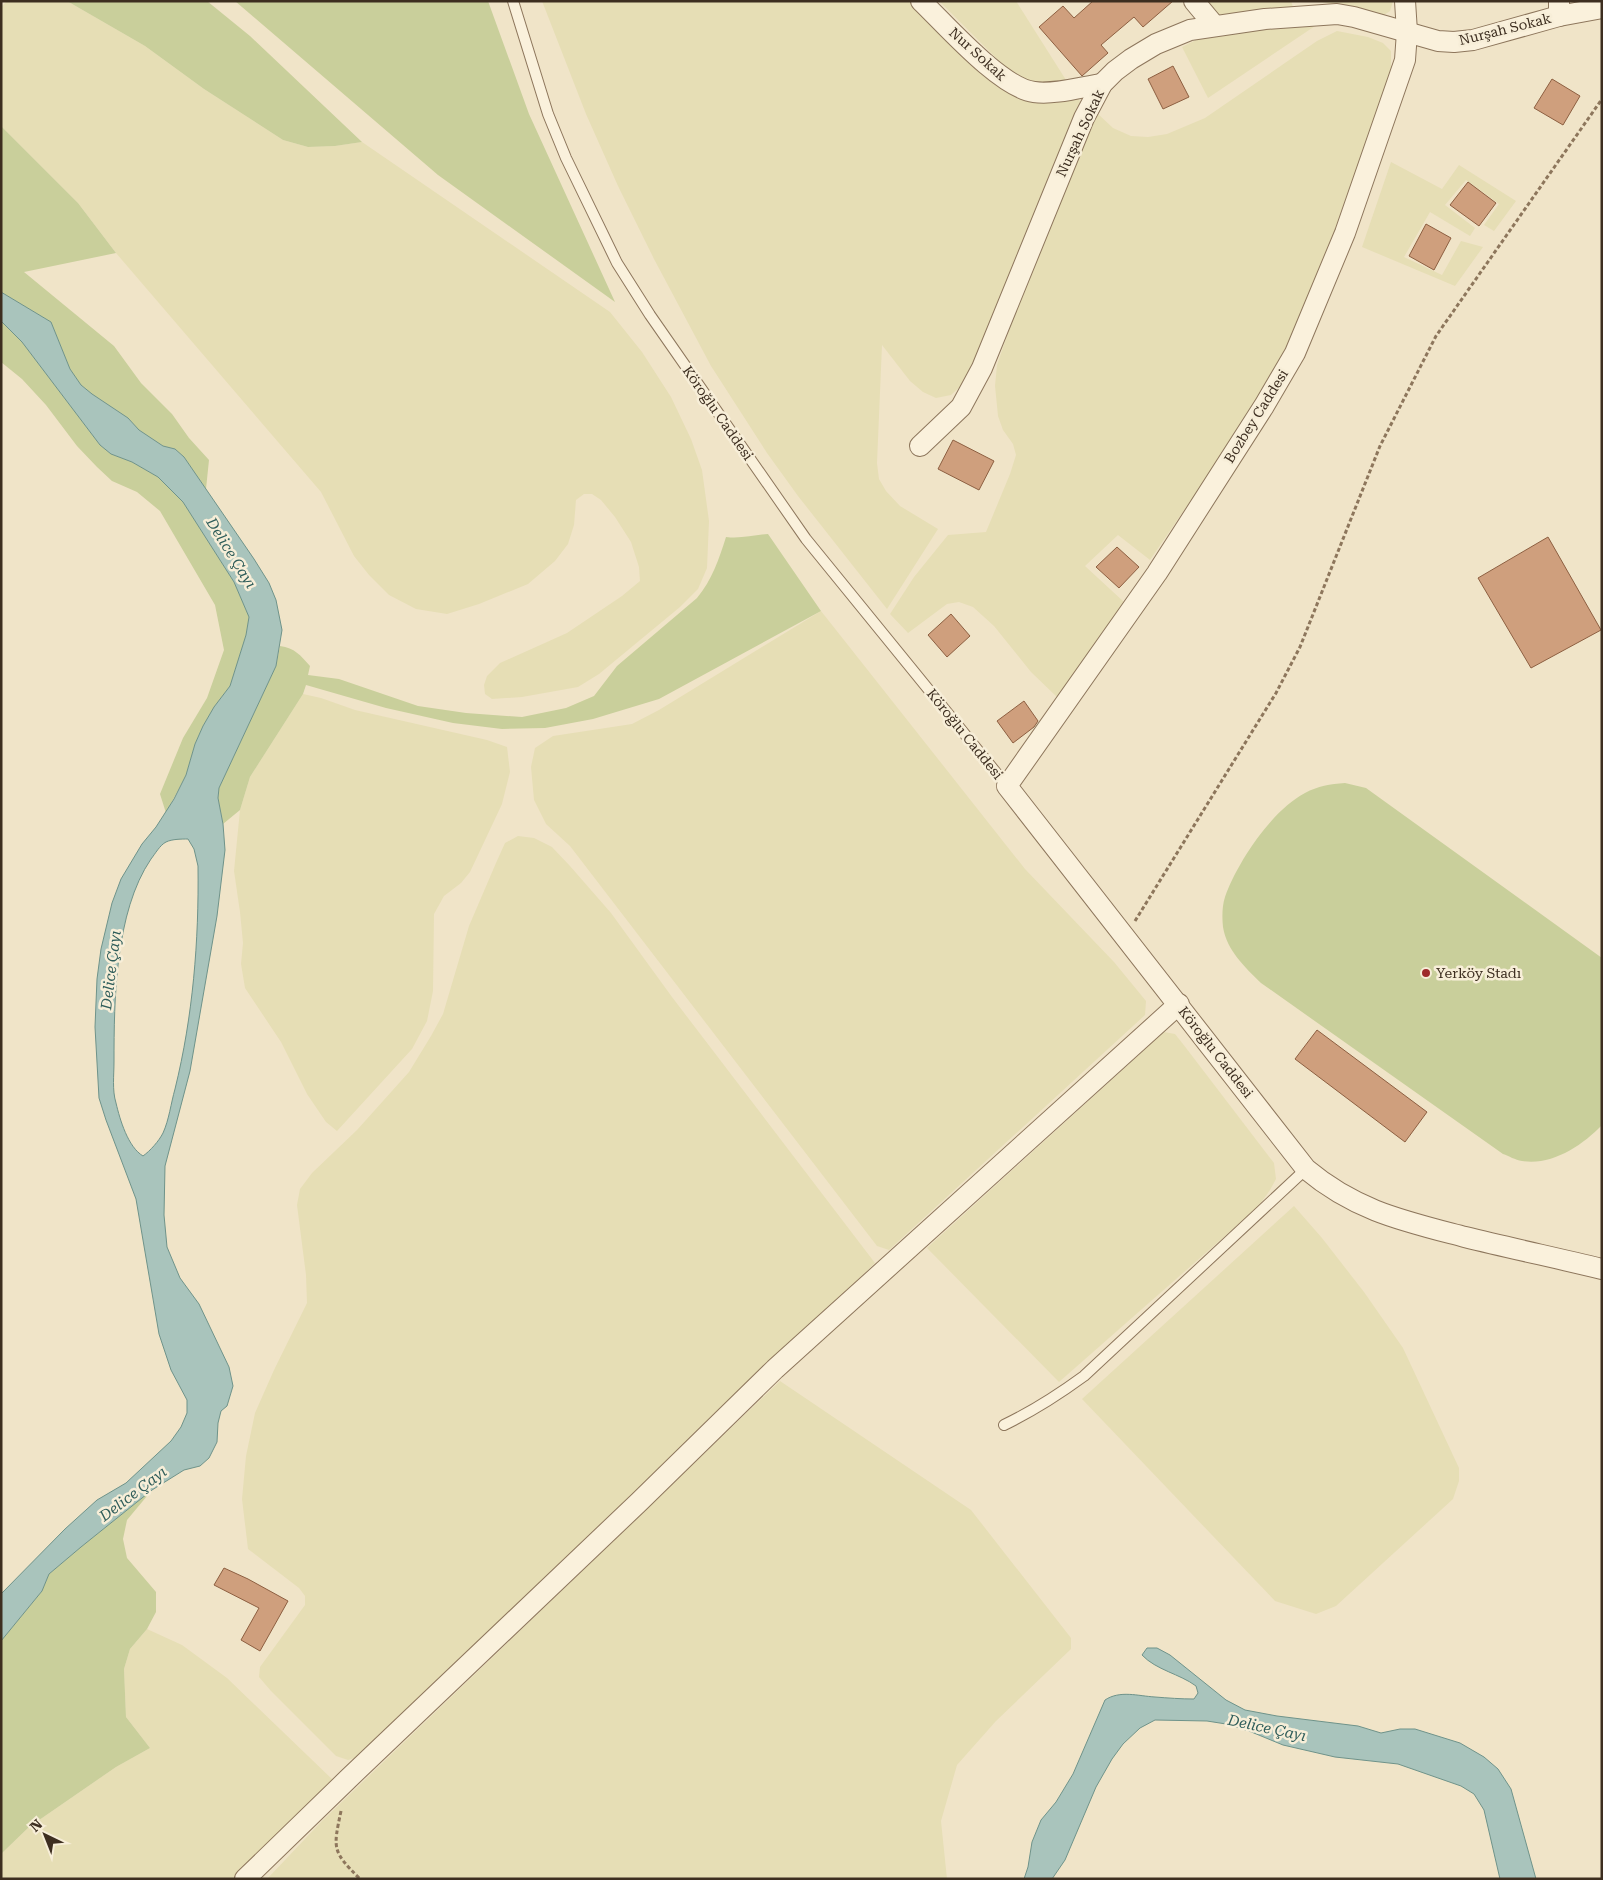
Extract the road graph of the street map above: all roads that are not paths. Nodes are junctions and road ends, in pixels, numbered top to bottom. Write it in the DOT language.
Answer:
graph roads {
  1 [pos="513,1"];
  2 [pos="922,1"];
  3 [pos="1194,1"];
  4 [pos="1404,1"];
  5 [pos="1305,8"];
  6 [pos="1602,8"];
  7 [pos="1559,9"];
  8 [pos="1214,25"];
  9 [pos="1407,32"];
  10 [pos="1102,84"];
  11 [pos="920,446"];
  12 [pos="1007,786"];
  13 [pos="1179,1004"];
  14 [pos="1306,1169"];
  15 [pos="1602,1269"];
  16 [pos="1004,1425"];
  17 [pos="245,1879"];
  1 -- 12 [label="lane, Köroğlu Caddesi"];
  2 -- 10 [label="street, Nur Sokak"];
  3 -- 8 [label="street"];
  4 -- 9 [label="street, Bozbey Caddesi"];
  5 -- 8 [label="street, Nurşah Sokak"];
  5 -- 9 [label="street, Nurşah Sokak"];
  6 -- 7 [label="street, Nurşah Sokak"];
  7 -- 9 [label="street, Nurşah Sokak"];
  8 -- 10 [label="street, Nurşah Sokak"];
  9 -- 12 [label="street, Bozbey Caddesi"];
  10 -- 11 [label="street, Nurşah Sokak"];
  12 -- 13 [label="street, Köroğlu Caddesi"];
  13 -- 14 [label="street, Köroğlu Caddesi"];
  13 -- 17 [label="street"];
  14 -- 15 [label="street, Köroğlu Caddesi"];
  14 -- 16 [label="lane"];
}
